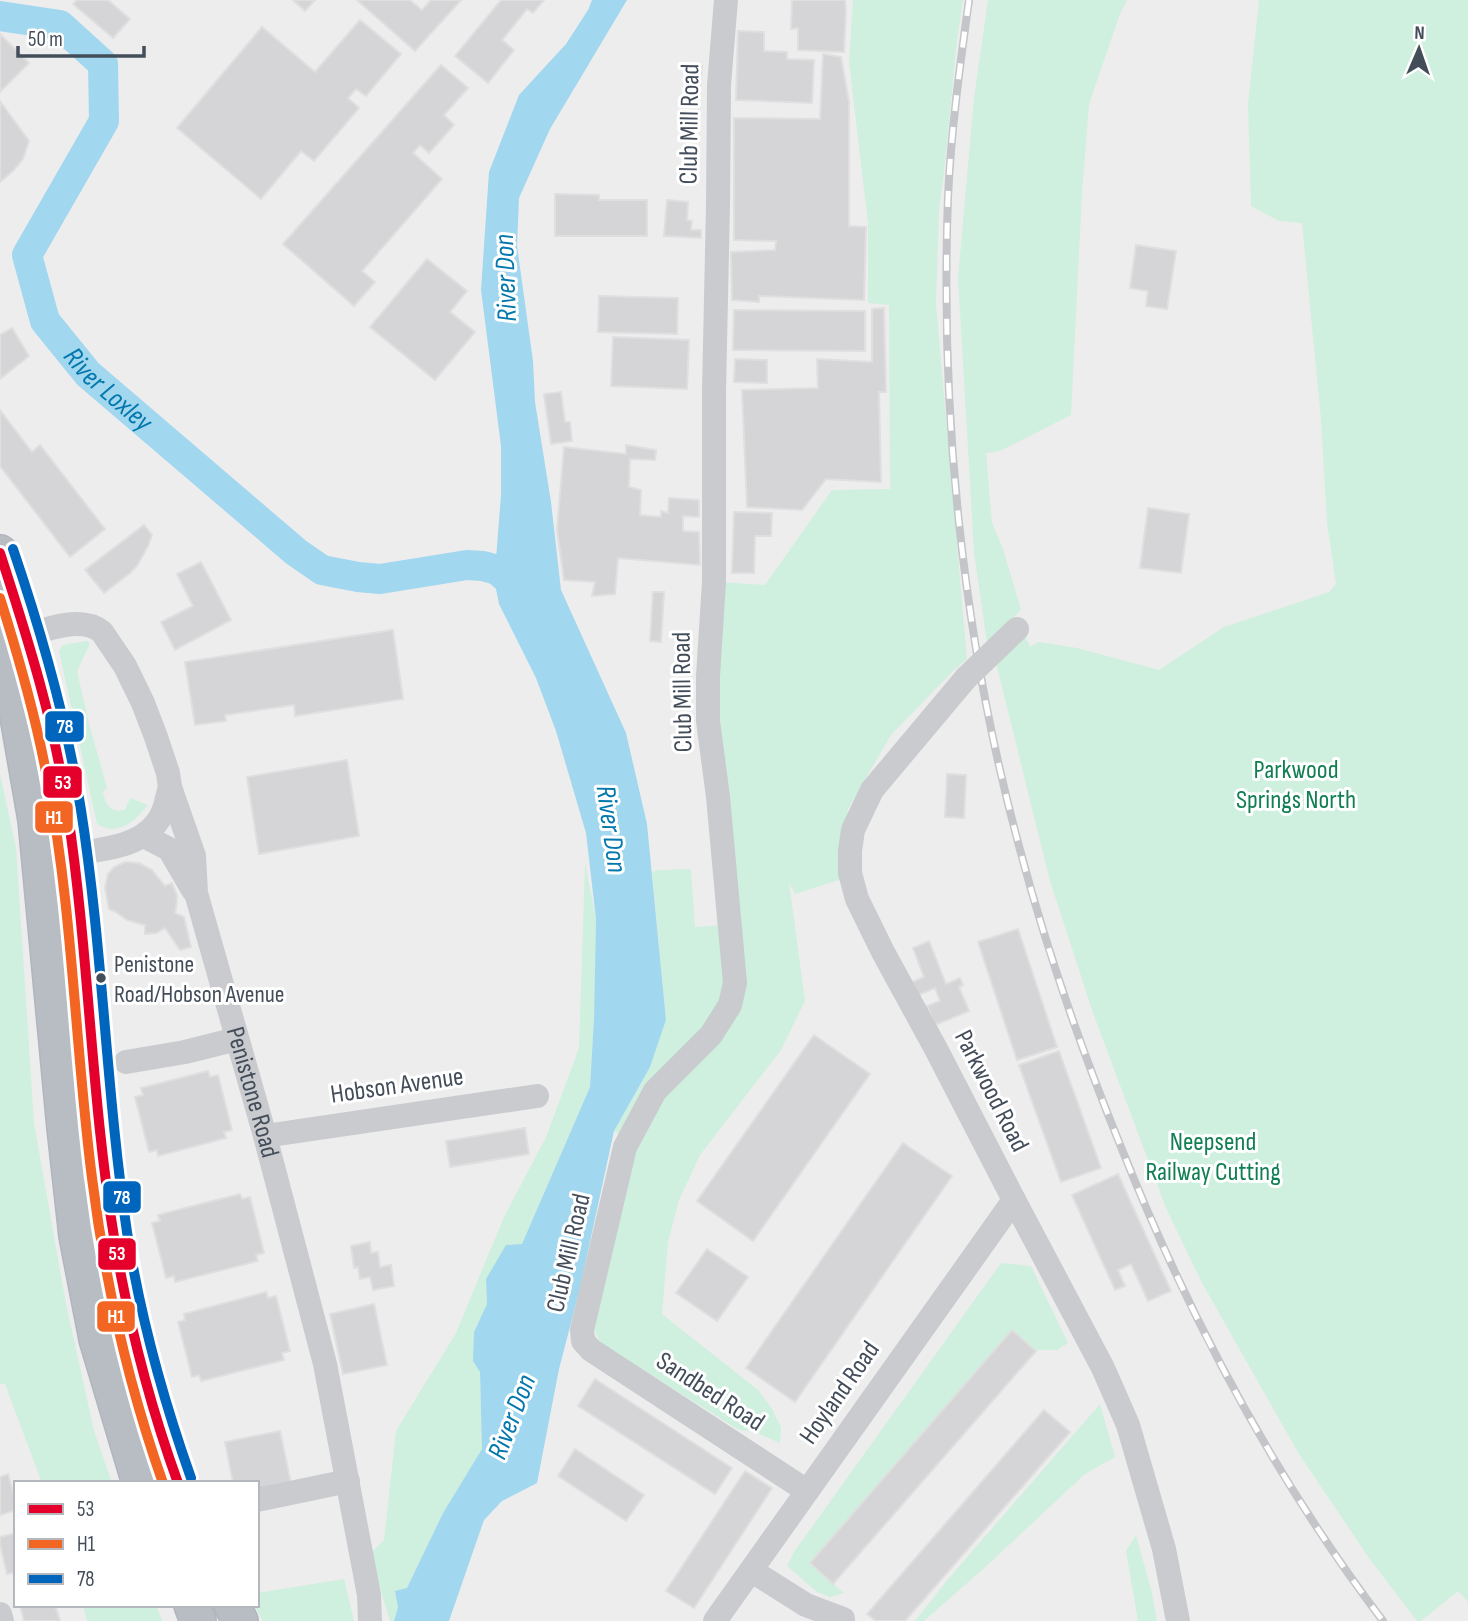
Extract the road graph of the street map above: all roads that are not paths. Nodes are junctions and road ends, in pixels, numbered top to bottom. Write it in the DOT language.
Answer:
graph roads {
  1 [pos="726,0"];
  2 [pos="0,553"];
  3 [pos="1017,629"];
  4 [pos="26,635"];
  5 [pos="6,688"];
  6 [pos="170,787"];
  7 [pos="38,833"];
  8 [pos="144,836"];
  9 [pos="73,854"];
  10 [pos="195,893"];
  11 [pos="237,1039"];
  12 [pos="126,1062"];
  13 [pos="537,1096"];
  14 [pos="265,1136"];
  15 [pos="1014,1200"];
  16 [pos="583,1341"];
  17 [pos="139,1481"];
  18 [pos="177,1481"];
  19 [pos="348,1481"];
  20 [pos="807,1491"];
  21 [pos="259,1500"];
  22 [pos="752,1571"];
  23 [pos="0,1614"];
  24 [pos="843,1620"];
  25 [pos="2,1621"];
  26 [pos="370,1621"];
  27 [pos="715,1621"];
  28 [pos="1178,1621"];
  1 -- 16 [label="street, Club Mill Road"];
  2 -- 4 [label="highway"];
  3 -- 15 [label="street, Parkwood Road, bridge"];
  4 -- 5 [label="highway"];
  4 -- 6 [label="street, Penistone Road"];
  4 -- 9 [label="highway"];
  5 -- 7 [label="highway"];
  6 -- 8 [label="street"];
  6 -- 10 [label="street, Penistone Road"];
  7 -- 9 [label="highway"];
  7 -- 17 [label="highway"];
  8 -- 9 [label="street"];
  8 -- 10 [label="street"];
  9 -- 18 [label="highway"];
  10 -- 11 [label="street, Penistone Road"];
  11 -- 12 [label="street"];
  11 -- 14 [label="street, Penistone Road"];
  13 -- 14 [label="street, Hobson Avenue"];
  14 -- 19 [label="street, Penistone Road"];
  15 -- 20 [label="street, Hoyland Road"];
  15 -- 28 [label="street, Parkwood Road"];
  16 -- 20 [label="street, Sandbed Road"];
  19 -- 21 [label="street"];
  19 -- 26 [label="street, Penistone Road"];
  20 -- 22 [label="street, Hoyland Road"];
  22 -- 24 [label="street"];
  22 -- 27 [label="street, Hoyland Road"];
  23 -- 25 [label="street"];
}
